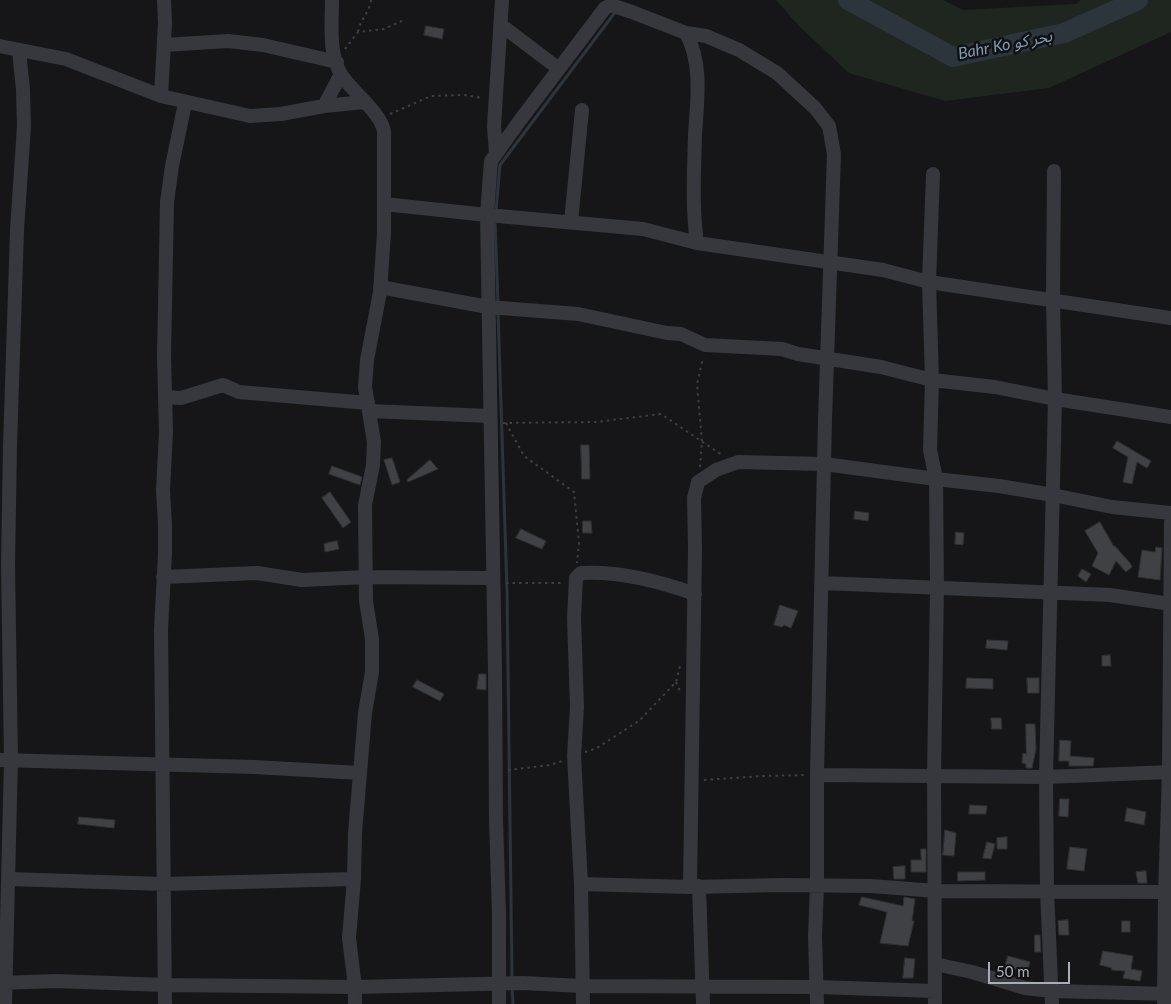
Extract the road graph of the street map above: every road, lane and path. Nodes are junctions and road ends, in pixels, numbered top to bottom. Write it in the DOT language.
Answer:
graph roads {
  1 [pos="164,0"];
  2 [pos="332,0"];
  3 [pos="371,0"];
  4 [pos="502,0"];
  5 [pos="615,5"];
  6 [pos="404,20"];
  7 [pos="501,26"];
  8 [pos="358,32"];
  9 [pos="686,33"];
  10 [pos="164,45"];
  11 [pos="0,46"];
  12 [pos="19,50"];
  13 [pos="337,63"];
  14 [pos="559,69"];
  15 [pos="161,96"];
  16 [pos="495,100"];
  17 [pos="364,102"];
  18 [pos="185,103"];
  19 [pos="324,106"];
  20 [pos="582,110"];
  21 [pos="374,113"];
  22 [pos="496,153"];
  23 [pos="1054,171"];
  24 [pos="933,174"];
  25 [pos="384,204"];
  26 [pos="493,216"];
  27 [pos="571,222"];
  28 [pos="697,243"];
  29 [pos="831,262"];
  30 [pos="929,282"];
  31 [pos="380,286"];
  32 [pos="1053,300"];
  33 [pos="488,307"];
  34 [pos="1171,318"];
  35 [pos="705,345"];
  36 [pos="827,359"];
  37 [pos="932,380"];
  38 [pos="166,397"];
  39 [pos="1055,399"];
  40 [pos="369,407"];
  41 [pos="490,416"];
  42 [pos="1171,417"];
  43 [pos="702,442"];
  44 [pos="738,462"];
  45 [pos="824,464"];
  46 [pos="936,480"];
  47 [pos="698,482"];
  48 [pos="1053,495"];
  49 [pos="1171,513"];
  50 [pos="1171,522"];
  51 [pos="163,577"];
  52 [pos="367,577"];
  53 [pos="493,578"];
  54 [pos="576,580"];
  55 [pos="510,583"];
  56 [pos="822,583"];
  57 [pos="937,588"];
  58 [pos="1050,592"];
  59 [pos="695,594"];
  60 [pos="1170,604"];
  61 [pos="681,663"];
  62 [pos="676,682"];
  63 [pos="680,691"];
  64 [pos="0,694"];
  65 [pos="10,727"];
  66 [pos="574,756"];
  67 [pos="5,759"];
  68 [pos="163,765"];
  69 [pos="513,770"];
  70 [pos="1170,772"];
  71 [pos="360,773"];
  72 [pos="692,774"];
  73 [pos="817,775"];
  74 [pos="934,776"];
  75 [pos="1046,777"];
  76 [pos="8,879"];
  77 [pos="354,880"];
  78 [pos="164,884"];
  79 [pos="581,884"];
  80 [pos="817,885"];
  81 [pos="695,887"];
  82 [pos="936,890"];
  83 [pos="1047,891"];
  84 [pos="1168,892"];
  85 [pos="935,964"];
  86 [pos="499,982"];
  87 [pos="3,983"];
  88 [pos="165,985"];
  89 [pos="582,986"];
  90 [pos="702,986"];
  91 [pos="355,987"];
  92 [pos="817,987"];
  93 [pos="935,997"];
  94 [pos="1166,997"];
  95 [pos="1052,998"];
  96 [pos="5,1004"];
  97 [pos="165,1004"];
  98 [pos="355,1004"];
  99 [pos="499,1004"];
  100 [pos="583,1004"];
  101 [pos="702,1004"];
  102 [pos="817,1004"];
  1 -- 10 [label="street"];
  2 -- 13 [label="street"];
  3 -- 8 [label="path"];
  4 -- 7 [label="street"];
  5 -- 9 [label="street"];
  5 -- 14 [label="street"];
  6 -- 8 [label="path"];
  7 -- 14 [label="street"];
  7 -- 16 [label="street"];
  8 -- 13 [label="path"];
  9 -- 28 [label="street"];
  9 -- 29 [label="street"];
  10 -- 13 [label="street"];
  10 -- 15 [label="street"];
  11 -- 12 [label="street"];
  12 -- 15 [label="street"];
  12 -- 65 [label="street"];
  13 -- 17 [label="street"];
  13 -- 19 [label="street"];
  14 -- 22 [label="street"];
  15 -- 18 [label="street"];
  16 -- 21 [label="path"];
  16 -- 22 [label="street"];
  17 -- 19 [label="street"];
  17 -- 21 [label="street"];
  18 -- 19 [label="street"];
  18 -- 38 [label="street"];
  20 -- 27 [label="street"];
  21 -- 25 [label="street"];
  22 -- 26 [label="street"];
  23 -- 32 [label="street"];
  24 -- 30 [label="street"];
  25 -- 26 [label="street"];
  25 -- 31 [label="street"];
  26 -- 27 [label="street"];
  26 -- 33 [label="street"];
  27 -- 28 [label="street"];
  28 -- 29 [label="street"];
  29 -- 30 [label="street"];
  29 -- 36 [label="street"];
  30 -- 32 [label="street"];
  30 -- 37 [label="street"];
  31 -- 33 [label="street"];
  31 -- 40 [label="street"];
  32 -- 34 [label="street"];
  32 -- 39 [label="street"];
  33 -- 35 [label="street"];
  33 -- 41 [label="street"];
  35 -- 36 [label="street"];
  35 -- 43 [label="path"];
  36 -- 37 [label="street"];
  36 -- 45 [label="street"];
  37 -- 39 [label="street"];
  37 -- 46 [label="street"];
  38 -- 40 [label="street"];
  38 -- 51 [label="street"];
  39 -- 42 [label="street"];
  39 -- 48 [label="street"];
  40 -- 41 [label="street"];
  40 -- 52 [label="street"];
  41 -- 53 [label="street"];
  43 -- 44 [label="path"];
  43 -- 47 [label="path"];
  43 -- 54 [label="path"];
  44 -- 45 [label="street"];
  44 -- 47 [label="street"];
  45 -- 46 [label="street"];
  45 -- 56 [label="street"];
  46 -- 48 [label="street"];
  46 -- 57 [label="street"];
  47 -- 59 [label="street"];
  48 -- 49 [label="street"];
  48 -- 58 [label="street"];
  50 -- 60 [label="street"];
  51 -- 52 [label="street"];
  51 -- 68 [label="street"];
  52 -- 53 [label="street"];
  52 -- 71 [label="street"];
  53 -- 86 [label="street"];
  54 -- 55 [label="path"];
  54 -- 59 [label="street"];
  54 -- 66 [label="street"];
  56 -- 57 [label="street"];
  56 -- 73 [label="street"];
  57 -- 58 [label="street"];
  57 -- 74 [label="street"];
  58 -- 60 [label="street"];
  58 -- 75 [label="street"];
  59 -- 72 [label="street"];
  60 -- 70 [label="street"];
  61 -- 62 [label="path"];
  62 -- 63 [label="path"];
  62 -- 66 [label="path"];
  64 -- 65 [label="street"];
  65 -- 67 [label="street"];
  66 -- 69 [label="path"];
  66 -- 79 [label="street"];
  67 -- 68 [label="street"];
  67 -- 76 [label="street"];
  68 -- 71 [label="street"];
  68 -- 78 [label="street"];
  70 -- 75 [label="street"];
  70 -- 84 [label="street"];
  71 -- 77 [label="street"];
  72 -- 73 [label="path"];
  72 -- 81 [label="street"];
  73 -- 74 [label="street"];
  73 -- 80 [label="street"];
  74 -- 75 [label="street"];
  74 -- 82 [label="street"];
  75 -- 83 [label="street"];
  76 -- 78 [label="street"];
  76 -- 87 [label="street"];
  77 -- 78 [label="street"];
  77 -- 91 [label="street"];
  78 -- 88 [label="street"];
  79 -- 81 [label="street"];
  79 -- 89 [label="street"];
  80 -- 81 [label="street"];
  80 -- 82 [label="street"];
  80 -- 92 [label="street"];
  81 -- 90 [label="street"];
  82 -- 83 [label="street"];
  82 -- 85 [label="street"];
  83 -- 84 [label="street"];
  83 -- 95 [label="street"];
  84 -- 94 [label="street"];
  85 -- 93 [label="street"];
  85 -- 95 [label="street"];
  86 -- 89 [label="street"];
  86 -- 91 [label="street"];
  86 -- 99 [label="street"];
  87 -- 88 [label="street"];
  87 -- 96 [label="street"];
  88 -- 91 [label="street"];
  88 -- 97 [label="street"];
  89 -- 90 [label="street"];
  89 -- 100 [label="street"];
  90 -- 92 [label="street"];
  90 -- 101 [label="street"];
  91 -- 98 [label="street"];
  92 -- 93 [label="street"];
  92 -- 102 [label="street"];
  94 -- 95 [label="street"];
}
